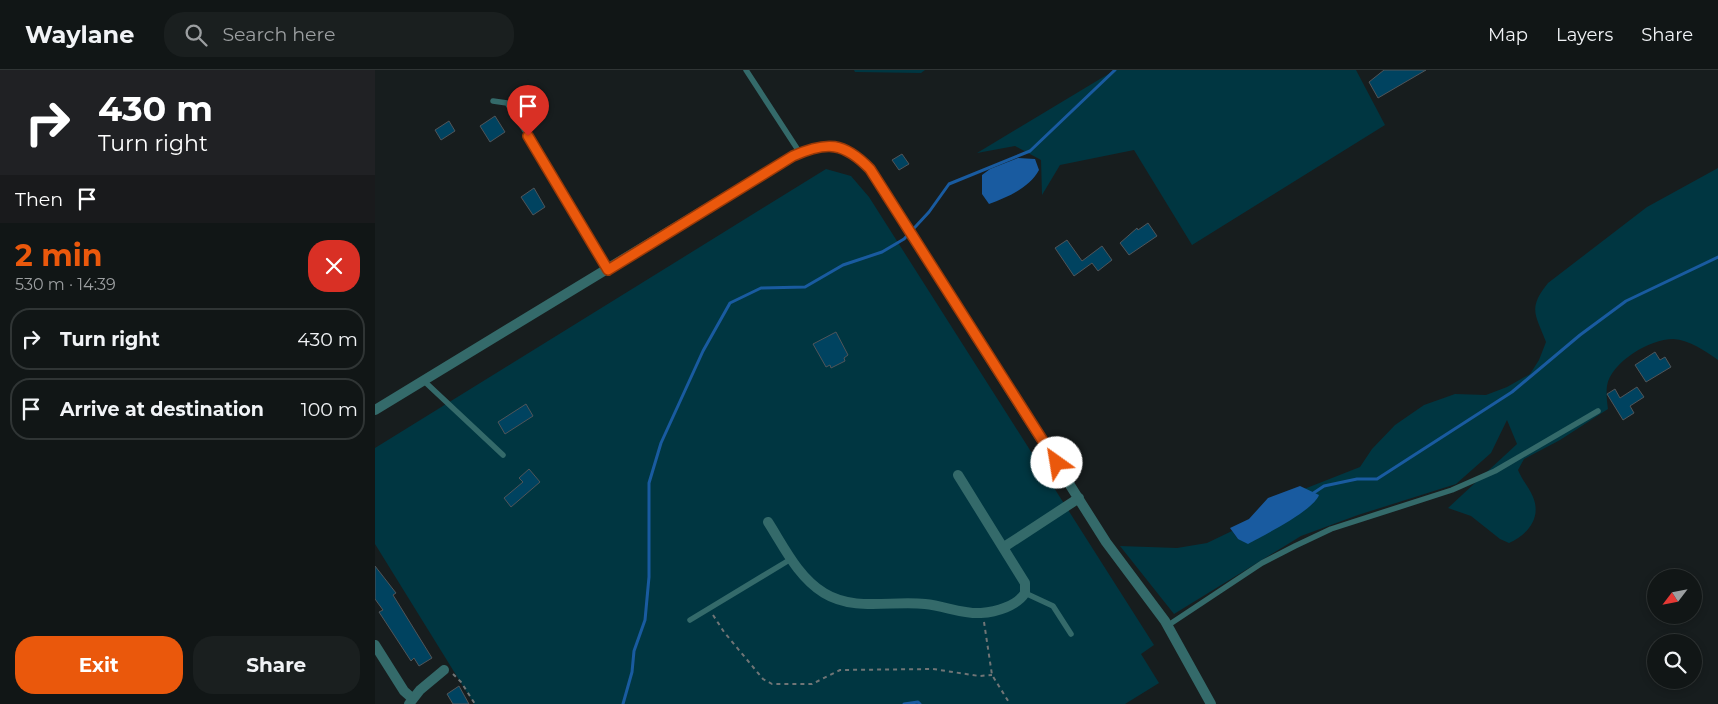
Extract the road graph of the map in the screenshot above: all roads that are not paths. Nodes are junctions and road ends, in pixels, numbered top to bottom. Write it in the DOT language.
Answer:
graph roads {
  1 [pos="746,70"];
  2 [pos="493,101"];
  3 [pos="800,153"];
  4 [pos="608,270"];
  5 [pos="424,381"];
  6 [pos="375,410"];
  7 [pos="1598,411"];
  8 [pos="503,455"];
  9 [pos="958,475"];
  10 [pos="1079,498"];
  11 [pos="768,522"];
  12 [pos="1004,547"];
  13 [pos="791,559"];
  14 [pos="1025,593"];
  15 [pos="691,620"];
  16 [pos="1167,626"];
  17 [pos="1071,634"];
  18 [pos="375,644"];
  19 [pos="444,670"];
  20 [pos="411,702"];
  21 [pos="1211,704"];
  1 -- 3 [label="lane"];
  2 -- 4 [label="lane"];
  3 -- 4 [label="street"];
  3 -- 10 [label="street"];
  4 -- 5 [label="street"];
  5 -- 6 [label="street"];
  5 -- 8 [label="lane"];
  7 -- 16 [label="lane"];
  9 -- 12 [label="street"];
  10 -- 12 [label="street"];
  10 -- 16 [label="street"];
  11 -- 13 [label="street"];
  12 -- 14 [label="street"];
  13 -- 14 [label="street"];
  13 -- 15 [label="lane"];
  14 -- 17 [label="lane"];
  16 -- 21 [label="street"];
  18 -- 20 [label="street"];
  19 -- 20 [label="street"];
}
